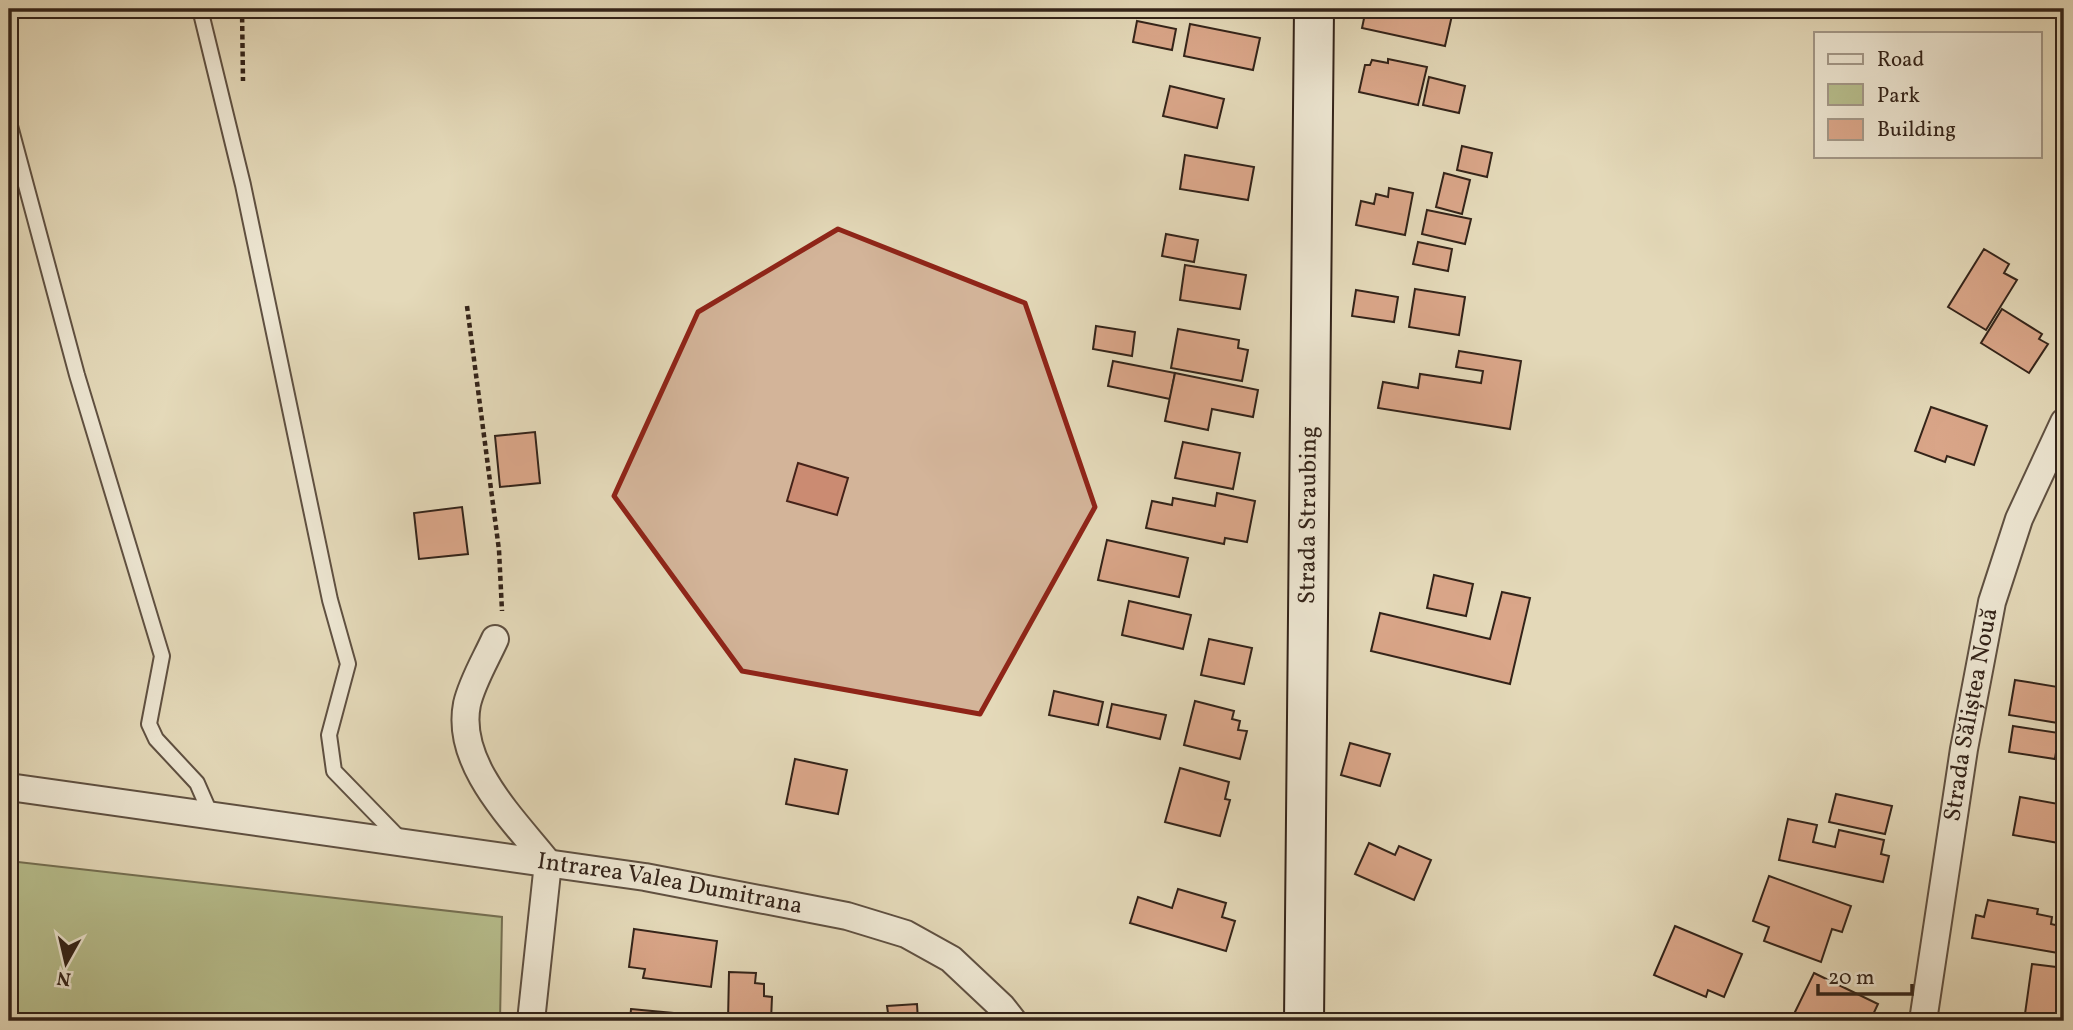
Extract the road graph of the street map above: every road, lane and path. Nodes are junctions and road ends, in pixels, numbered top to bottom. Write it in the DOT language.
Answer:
graph roads {
  1 [pos="200,9"];
  2 [pos="1314,9"];
  3 [pos="9,122"];
  4 [pos="467,306"];
  5 [pos="2064,422"];
  6 [pos="495,639"];
  7 [pos="9,787"];
  8 [pos="211,815"];
  9 [pos="402,841"];
  10 [pos="548,863"];
  11 [pos="531,1021"];
  12 [pos="1013,1021"];
  13 [pos="1304,1021"];
  14 [pos="1923,1021"];
  1 -- 9 [label="lane"];
  2 -- 13 [label="main road, Strada Straubing"];
  3 -- 8 [label="lane"];
  4 -- 6 [label="path"];
  5 -- 14 [label="street, Strada Săliștea Nouă"];
  6 -- 10 [label="street, Intrarea Valea Dumitrana"];
  7 -- 8 [label="street"];
  8 -- 9 [label="street"];
  9 -- 10 [label="street"];
  10 -- 11 [label="street"];
  10 -- 12 [label="street, Intrarea Valea Dumitrana"];
}
